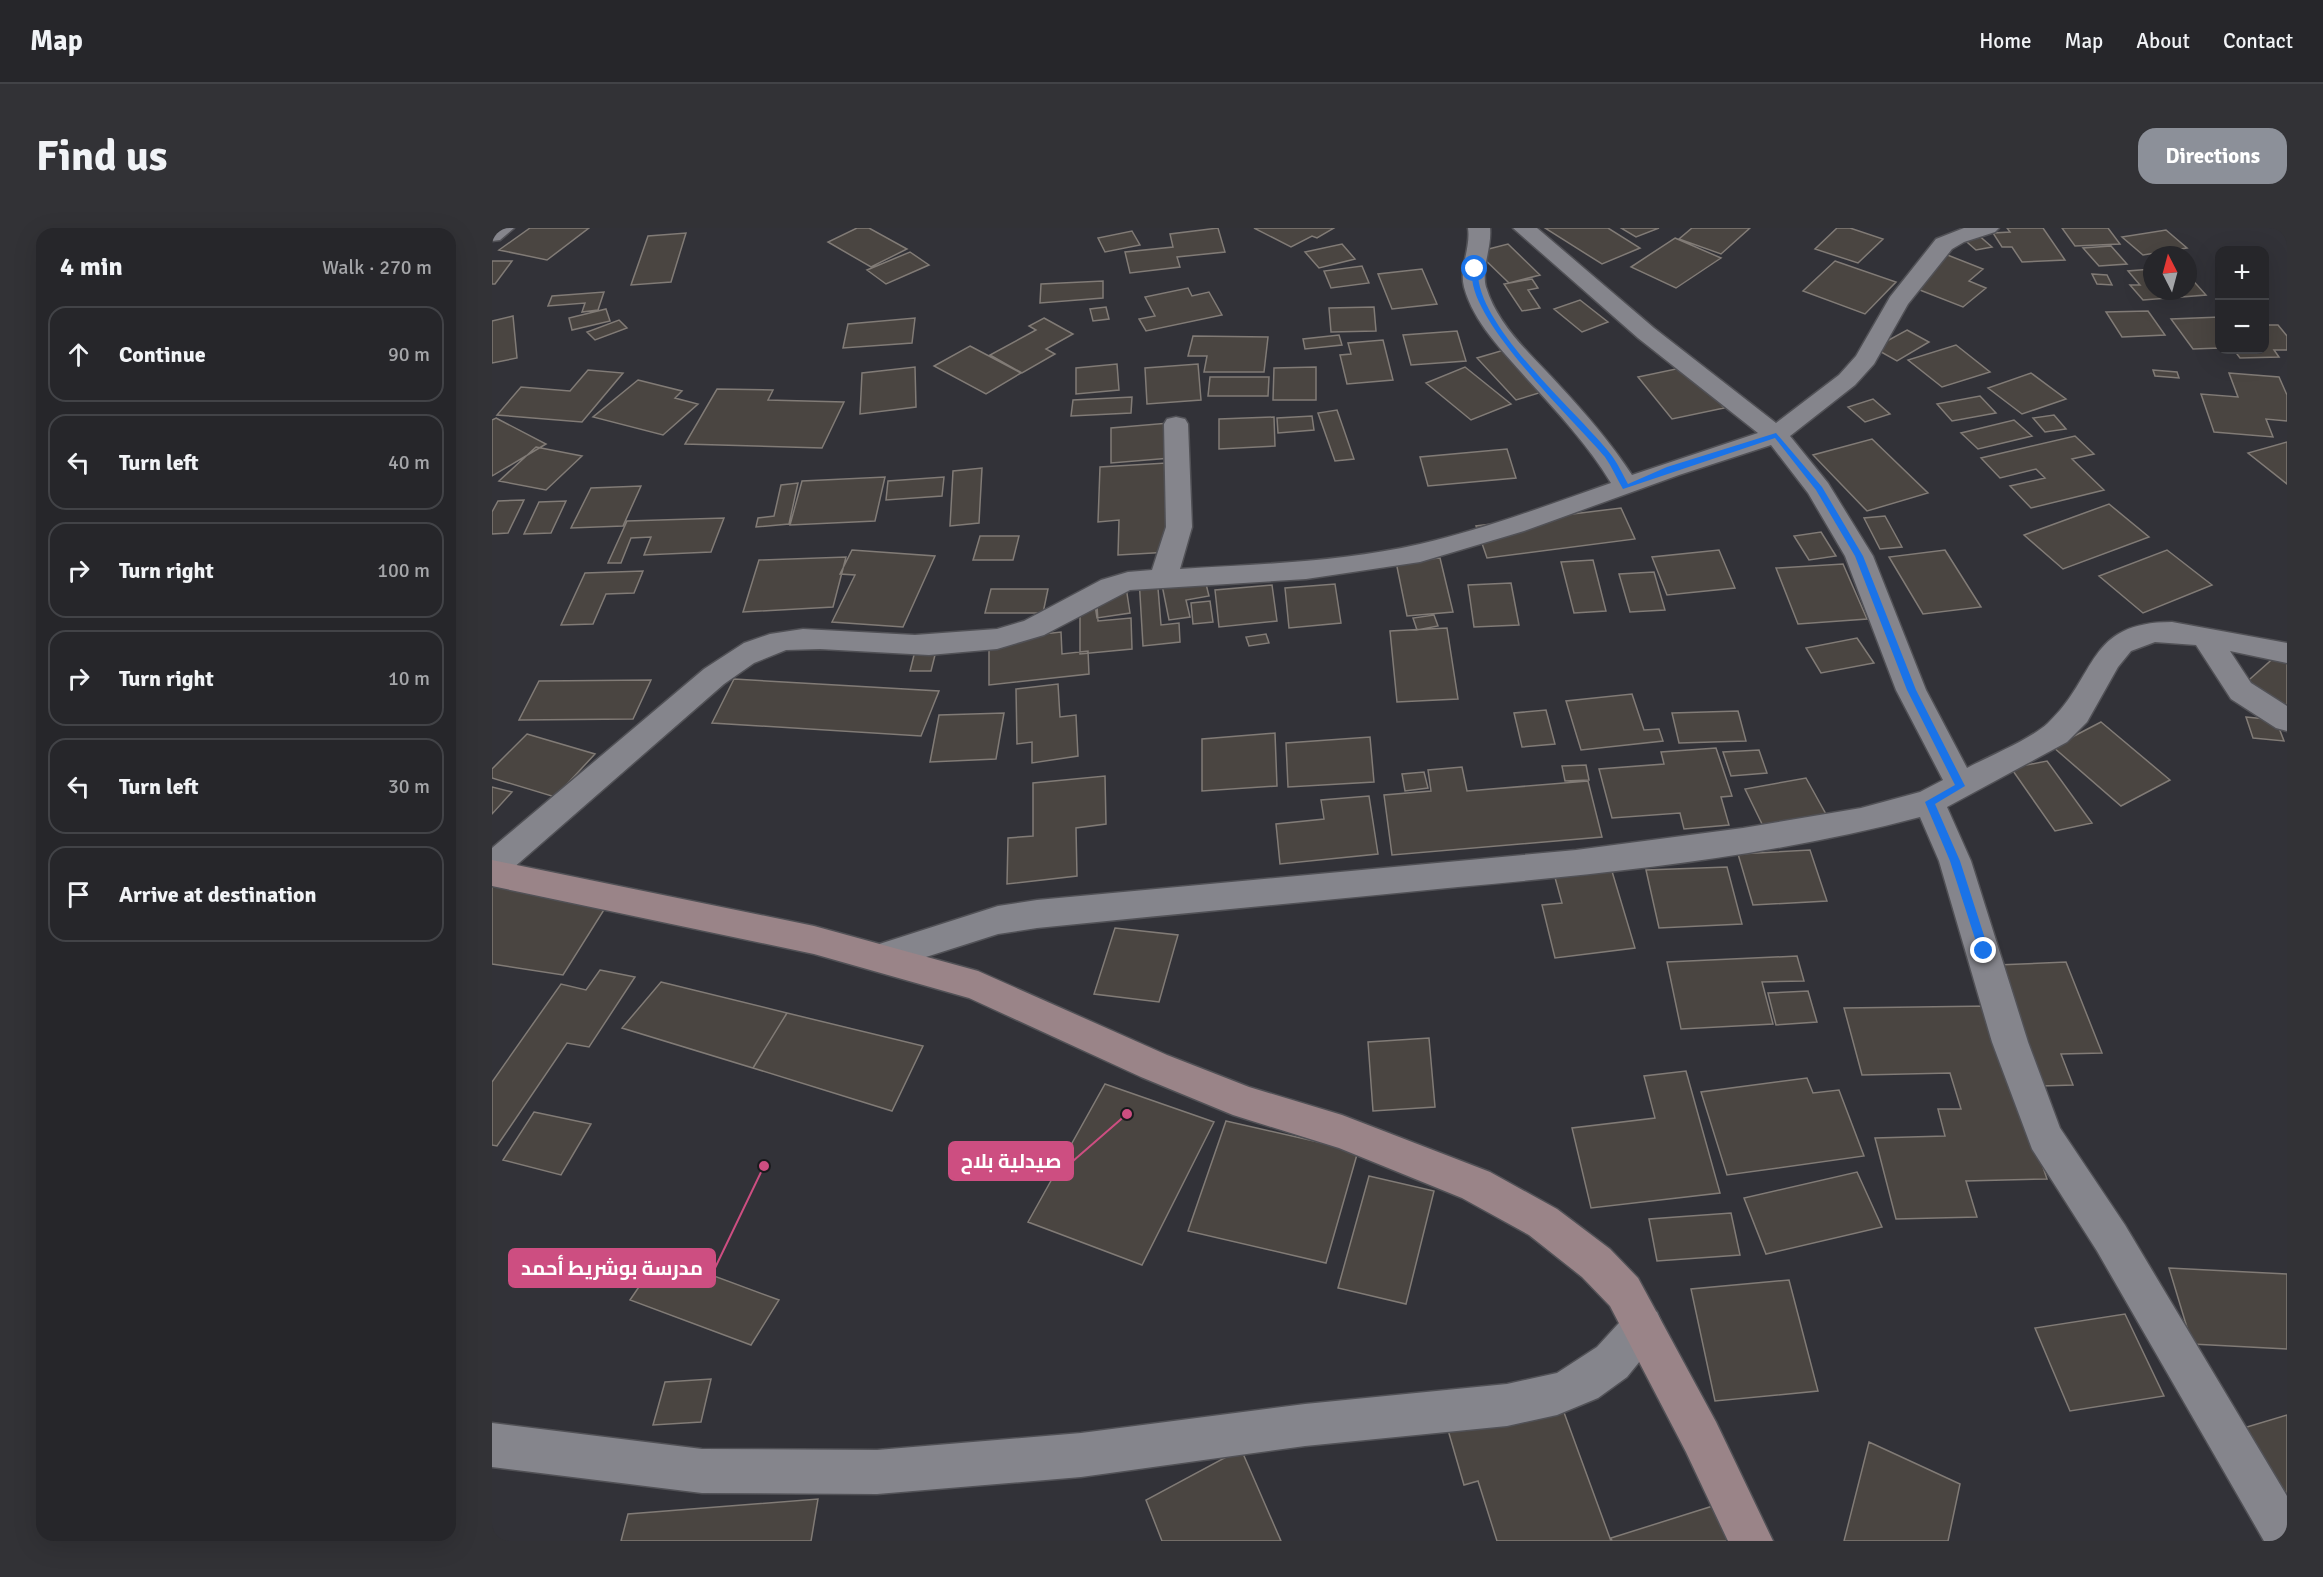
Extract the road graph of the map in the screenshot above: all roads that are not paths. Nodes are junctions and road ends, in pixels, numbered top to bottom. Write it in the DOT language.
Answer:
graph roads {
  1 [pos="503,228"];
  2 [pos="1479,228"];
  3 [pos="1524,228"];
  4 [pos="1988,228"];
  5 [pos="492,235"];
  6 [pos="1176,424"];
  7 [pos="1776,435"];
  8 [pos="1626,488"];
  9 [pos="1163,578"];
  10 [pos="2205,636"];
  11 [pos="2287,653"];
  12 [pos="2287,720"];
  13 [pos="1945,794"];
  14 [pos="492,867"];
  15 [pos="492,873"];
  16 [pos="882,957"];
  17 [pos="1642,1326"];
  18 [pos="492,1445"];
  19 [pos="2287,1538"];
  20 [pos="1751,1541"];
  1 -- 5 [label="street"];
  2 -- 8 [label="street"];
  3 -- 7 [label="street"];
  4 -- 7 [label="street"];
  6 -- 9 [label="street"];
  7 -- 8 [label="street"];
  7 -- 13 [label="street"];
  8 -- 9 [label="street"];
  9 -- 14 [label="street"];
  10 -- 11 [label="street"];
  10 -- 12 [label="street"];
  10 -- 13 [label="street"];
  13 -- 16 [label="street"];
  13 -- 19 [label="street"];
  15 -- 16 [label="street"];
  16 -- 17 [label="street"];
  17 -- 18 [label="street"];
  17 -- 20 [label="street"];
}
